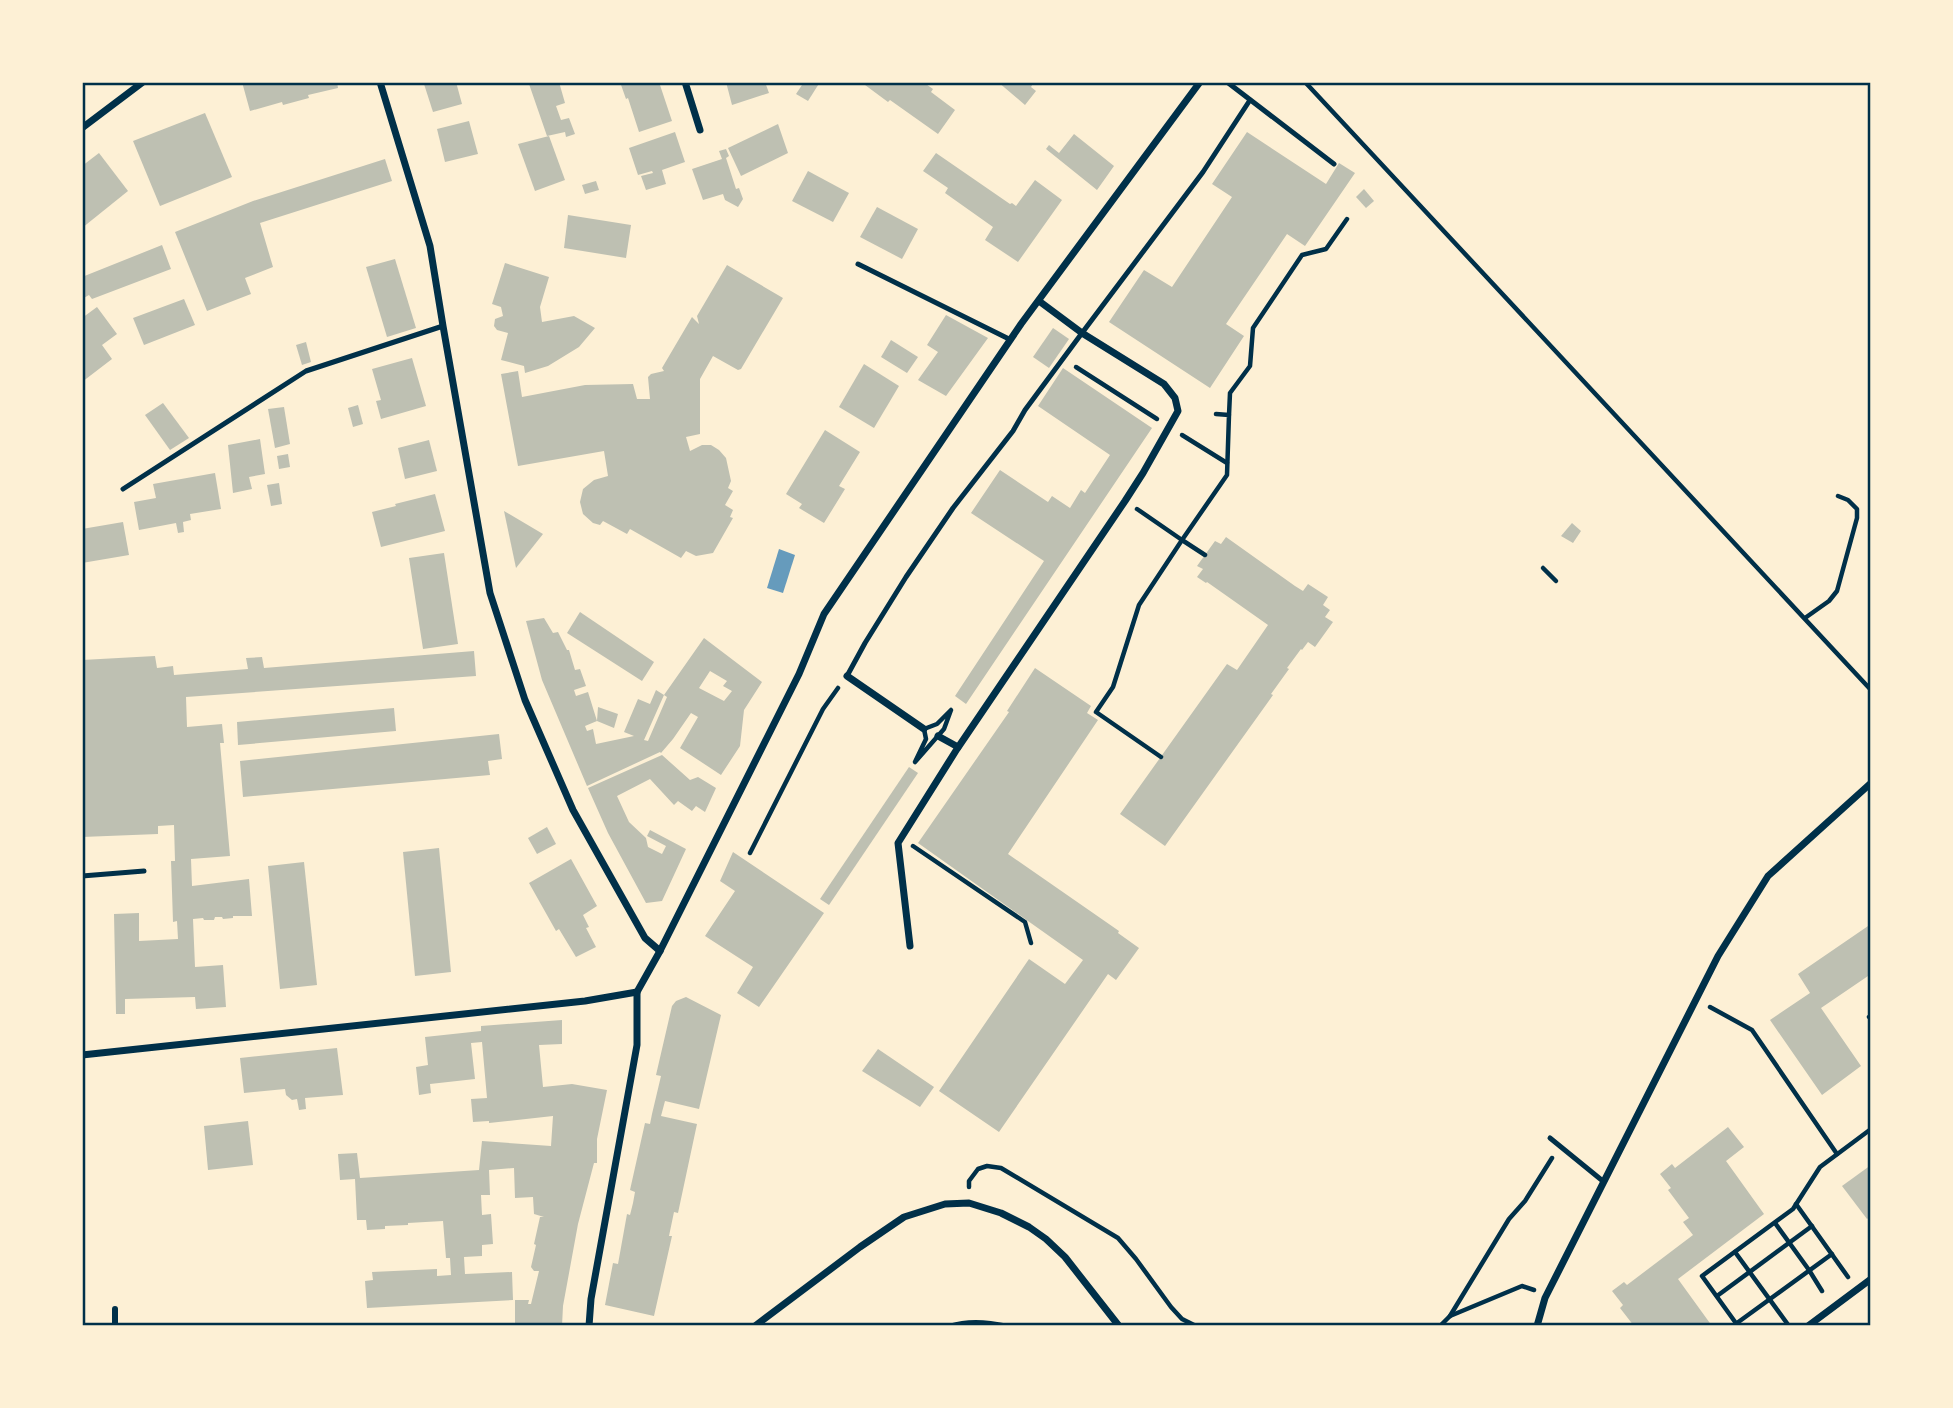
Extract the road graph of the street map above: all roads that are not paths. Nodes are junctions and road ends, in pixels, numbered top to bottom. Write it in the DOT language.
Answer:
graph roads {
  1 [pos="143,82"];
  2 [pos="380,82"];
  3 [pos="685,82"];
  4 [pos="1200,82"];
  5 [pos="1227,82"];
  6 [pos="1251,100"];
  7 [pos="82,128"];
  8 [pos="701,130"];
  9 [pos="1334,164"];
  10 [pos="858,264"];
  11 [pos="1039,301"];
  12 [pos="443,326"];
  13 [pos="1082,333"];
  14 [pos="1011,340"];
  15 [pos="123,489"];
  16 [pos="847,676"];
  17 [pos="924,729"];
  18 [pos="938,736"];
  19 [pos="958,747"];
  20 [pos="1871,783"];
  21 [pos="144,871"];
  22 [pos="82,876"];
  23 [pos="910,946"];
  24 [pos="660,951"];
  25 [pos="637,992"];
  26 [pos="82,1055"];
  27 [pos="1550,1138"];
  28 [pos="1604,1182"];
  29 [pos="1871,1279"];
  30 [pos="115,1309"];
  31 [pos="114,1326"];
  32 [pos="589,1326"];
  33 [pos="755,1326"];
  34 [pos="1119,1326"];
  35 [pos="1537,1326"];
  36 [pos="1808,1326"];
  1 -- 7 [label="street"];
  2 -- 12 [label="street"];
  3 -- 8 [label="street"];
  4 -- 11 [label="street"];
  5 -- 6 [label="lane"];
  6 -- 9 [label="lane"];
  6 -- 13 [label="lane"];
  10 -- 14 [label="lane"];
  11 -- 13 [label="street"];
  11 -- 14 [label="street"];
  12 -- 15 [label="lane"];
  12 -- 24 [label="street"];
  13 -- 16 [label="lane"];
  13 -- 19 [label="street"];
  14 -- 24 [label="street"];
  16 -- 17 [label="street"];
  18 -- 19 [label="street"];
  19 -- 23 [label="street"];
  20 -- 28 [label="street"];
  21 -- 22 [label="lane"];
  24 -- 25 [label="street"];
  25 -- 26 [label="street"];
  25 -- 32 [label="street"];
  27 -- 28 [label="lane"];
  28 -- 35 [label="street"];
  29 -- 36 [label="street"];
  30 -- 31 [label="street"];
  33 -- 34 [label="street"];
}
